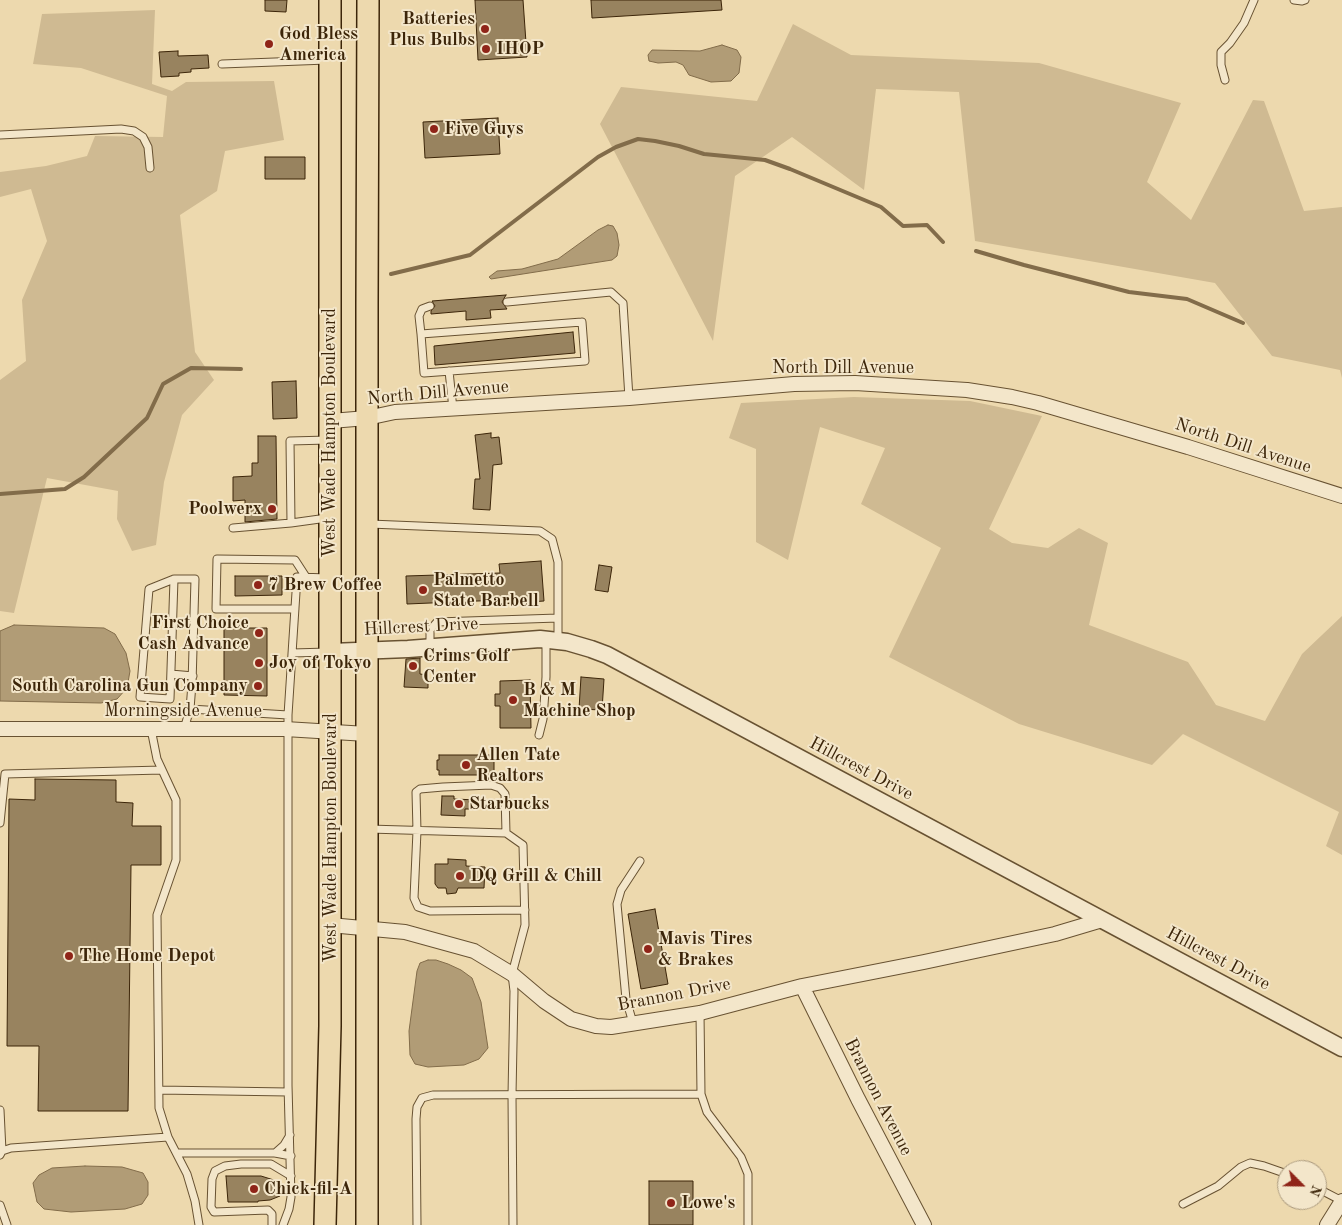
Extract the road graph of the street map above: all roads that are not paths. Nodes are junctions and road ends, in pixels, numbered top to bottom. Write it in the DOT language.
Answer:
graph roads {
  1 [pos="330,0"];
  2 [pos="368,0"];
  3 [pos="1254,0"];
  4 [pos="1294,0"];
  5 [pos="1305,0"];
  6 [pos="330,60"];
  7 [pos="222,64"];
  8 [pos="1225,80"];
  9 [pos="0,135"];
  10 [pos="150,168"];
  11 [pos="507,302"];
  12 [pos="430,306"];
  13 [pos="421,334"];
  14 [pos="448,371"];
  15 [pos="629,398"];
  16 [pos="453,409"];
  17 [pos="367,418"];
  18 [pos="331,430"];
  19 [pos="1342,496"];
  20 [pos="330,518"];
  21 [pos="290,523"];
  22 [pos="367,524"];
  23 [pos="233,528"];
  24 [pos="306,577"];
  25 [pos="331,578"];
  26 [pos="174,579"];
  27 [pos="295,609"];
  28 [pos="558,618"];
  29 [pos="552,640"];
  30 [pos="430,648"];
  31 [pos="367,650"];
  32 [pos="331,652"];
  33 [pos="292,653"];
  34 [pos="170,674"];
  35 [pos="193,676"];
  36 [pos="190,710"];
  37 [pos="288,722"];
  38 [pos="0,729"];
  39 [pos="152,729"];
  40 [pos="184,729"];
  41 [pos="331,732"];
  42 [pos="367,734"];
  43 [pos="539,735"];
  44 [pos="162,770"];
  45 [pos="0,823"];
  46 [pos="366,829"];
  47 [pos="417,830"];
  48 [pos="506,833"];
  49 [pos="640,861"];
  50 [pos="525,910"];
  51 [pos="1102,920"];
  52 [pos="330,925"];
  53 [pos="366,928"];
  54 [pos="512,974"];
  55 [pos="802,986"];
  56 [pos="700,1013"];
  57 [pos="633,1024"];
  58 [pos="1342,1048"];
  59 [pos="159,1090"];
  60 [pos="288,1092"];
  61 [pos="701,1094"];
  62 [pos="512,1095"];
  63 [pos="0,1110"];
  64 [pos="290,1135"];
  65 [pos="168,1137"];
  66 [pos="177,1152"];
  67 [pos="1,1153"];
  68 [pos="275,1153"];
  69 [pos="291,1156"];
  70 [pos="1277,1171"];
  71 [pos="291,1176"];
  72 [pos="1327,1193"];
  73 [pos="1342,1201"];
  74 [pos="1183,1204"];
  75 [pos="0,1205"];
  76 [pos="284,1223"];
  77 [pos="7,1225"];
  78 [pos="199,1225"];
  79 [pos="274,1225"];
  80 [pos="325,1225"];
  81 [pos="367,1225"];
  82 [pos="417,1225"];
  83 [pos="513,1225"];
  84 [pos="748,1225"];
  85 [pos="924,1225"];
  86 [pos="1327,1225"];
  1 -- 6 [label="main road, West Wade Hampton Boulevard"];
  2 -- 17 [label="main road, West Wade Hampton Boulevard"];
  3 -- 8 [label="lane"];
  4 -- 5 [label="lane"];
  6 -- 7 [label="lane"];
  6 -- 18 [label="main road, West Wade Hampton Boulevard"];
  9 -- 10 [label="lane"];
  11 -- 15 [label="lane"];
  12 -- 13 [label="lane"];
  13 -- 14 [label="lane"];
  13 -- 14 [label="lane"];
  14 -- 16 [label="lane"];
  15 -- 16 [label="street, North Dill Avenue"];
  15 -- 19 [label="street, North Dill Avenue"];
  16 -- 17 [label="street, North Dill Avenue"];
  17 -- 18 [label="street, North Dill Avenue"];
  17 -- 22 [label="main road, West Wade Hampton Boulevard"];
  18 -- 20 [label="main road, West Wade Hampton Boulevard"];
  18 -- 21 [label="lane"];
  20 -- 21 [label="lane"];
  20 -- 25 [label="main road, West Wade Hampton Boulevard"];
  21 -- 23 [label="lane"];
  22 -- 28 [label="lane"];
  22 -- 31 [label="main road, West Wade Hampton Boulevard"];
  24 -- 25 [label="lane"];
  24 -- 27 [label="lane"];
  24 -- 27 [label="lane"];
  25 -- 32 [label="main road, West Wade Hampton Boulevard"];
  26 -- 34 [label="lane"];
  26 -- 34 [label="lane"];
  26 -- 35 [label="lane"];
  27 -- 33 [label="lane"];
  28 -- 29 [label="lane"];
  28 -- 30 [label="lane"];
  29 -- 30 [label="street, Hillcrest Drive"];
  29 -- 43 [label="lane"];
  29 -- 51 [label="street, Hillcrest Drive"];
  30 -- 31 [label="street, Hillcrest Drive"];
  31 -- 32 [label="street, Hillcrest Drive"];
  31 -- 42 [label="main road, West Wade Hampton Boulevard"];
  32 -- 33 [label="lane"];
  32 -- 41 [label="main road, West Wade Hampton Boulevard"];
  33 -- 37 [label="lane"];
  34 -- 35 [label="lane"];
  35 -- 36 [label="lane"];
  36 -- 37 [label="lane"];
  36 -- 40 [label="lane"];
  37 -- 40 [label="street, Morningside Avenue"];
  37 -- 41 [label="street, Morningside Avenue"];
  37 -- 60 [label="lane"];
  38 -- 39 [label="street, Morningside Avenue"];
  39 -- 40 [label="street, Morningside Avenue"];
  39 -- 44 [label="lane"];
  41 -- 42 [label="street, Morningside Avenue"];
  41 -- 52 [label="main road, West Wade Hampton Boulevard"];
  42 -- 46 [label="main road, West Wade Hampton Boulevard"];
  44 -- 45 [label="lane"];
  44 -- 59 [label="lane"];
  46 -- 47 [label="lane"];
  46 -- 53 [label="main road, West Wade Hampton Boulevard"];
  47 -- 48 [label="lane"];
  47 -- 48 [label="lane"];
  47 -- 50 [label="lane"];
  48 -- 50 [label="lane"];
  49 -- 57 [label="lane"];
  50 -- 54 [label="lane"];
  51 -- 55 [label="street, Brannon Drive"];
  51 -- 58 [label="street, Hillcrest Drive"];
  52 -- 53 [label="street, Brannon Drive"];
  52 -- 80 [label="main road, West Wade Hampton Boulevard"];
  53 -- 54 [label="street, Brannon Drive"];
  53 -- 81 [label="main road, West Wade Hampton Boulevard"];
  54 -- 57 [label="street, Brannon Drive"];
  54 -- 62 [label="lane"];
  55 -- 56 [label="street, Brannon Drive"];
  55 -- 85 [label="street, Brannon Avenue"];
  56 -- 57 [label="street, Brannon Drive"];
  56 -- 61 [label="lane"];
  59 -- 60 [label="lane"];
  59 -- 65 [label="lane"];
  60 -- 64 [label="lane"];
  61 -- 62 [label="lane"];
  61 -- 84 [label="lane"];
  62 -- 82 [label="lane"];
  62 -- 83 [label="lane"];
  63 -- 67 [label="lane"];
  64 -- 68 [label="lane"];
  64 -- 69 [label="lane"];
  65 -- 66 [label="lane"];
  65 -- 67 [label="lane"];
  66 -- 68 [label="lane"];
  66 -- 78 [label="lane"];
  68 -- 69 [label="lane"];
  69 -- 71 [label="lane"];
  70 -- 74 [label="lane"];
  71 -- 76 [label="lane"];
  71 -- 79 [label="lane"];
  72 -- 73 [label="lane"];
  73 -- 86 [label="street"];
  75 -- 77 [label="lane"];
  76 -- 79 [label="lane"];
}
